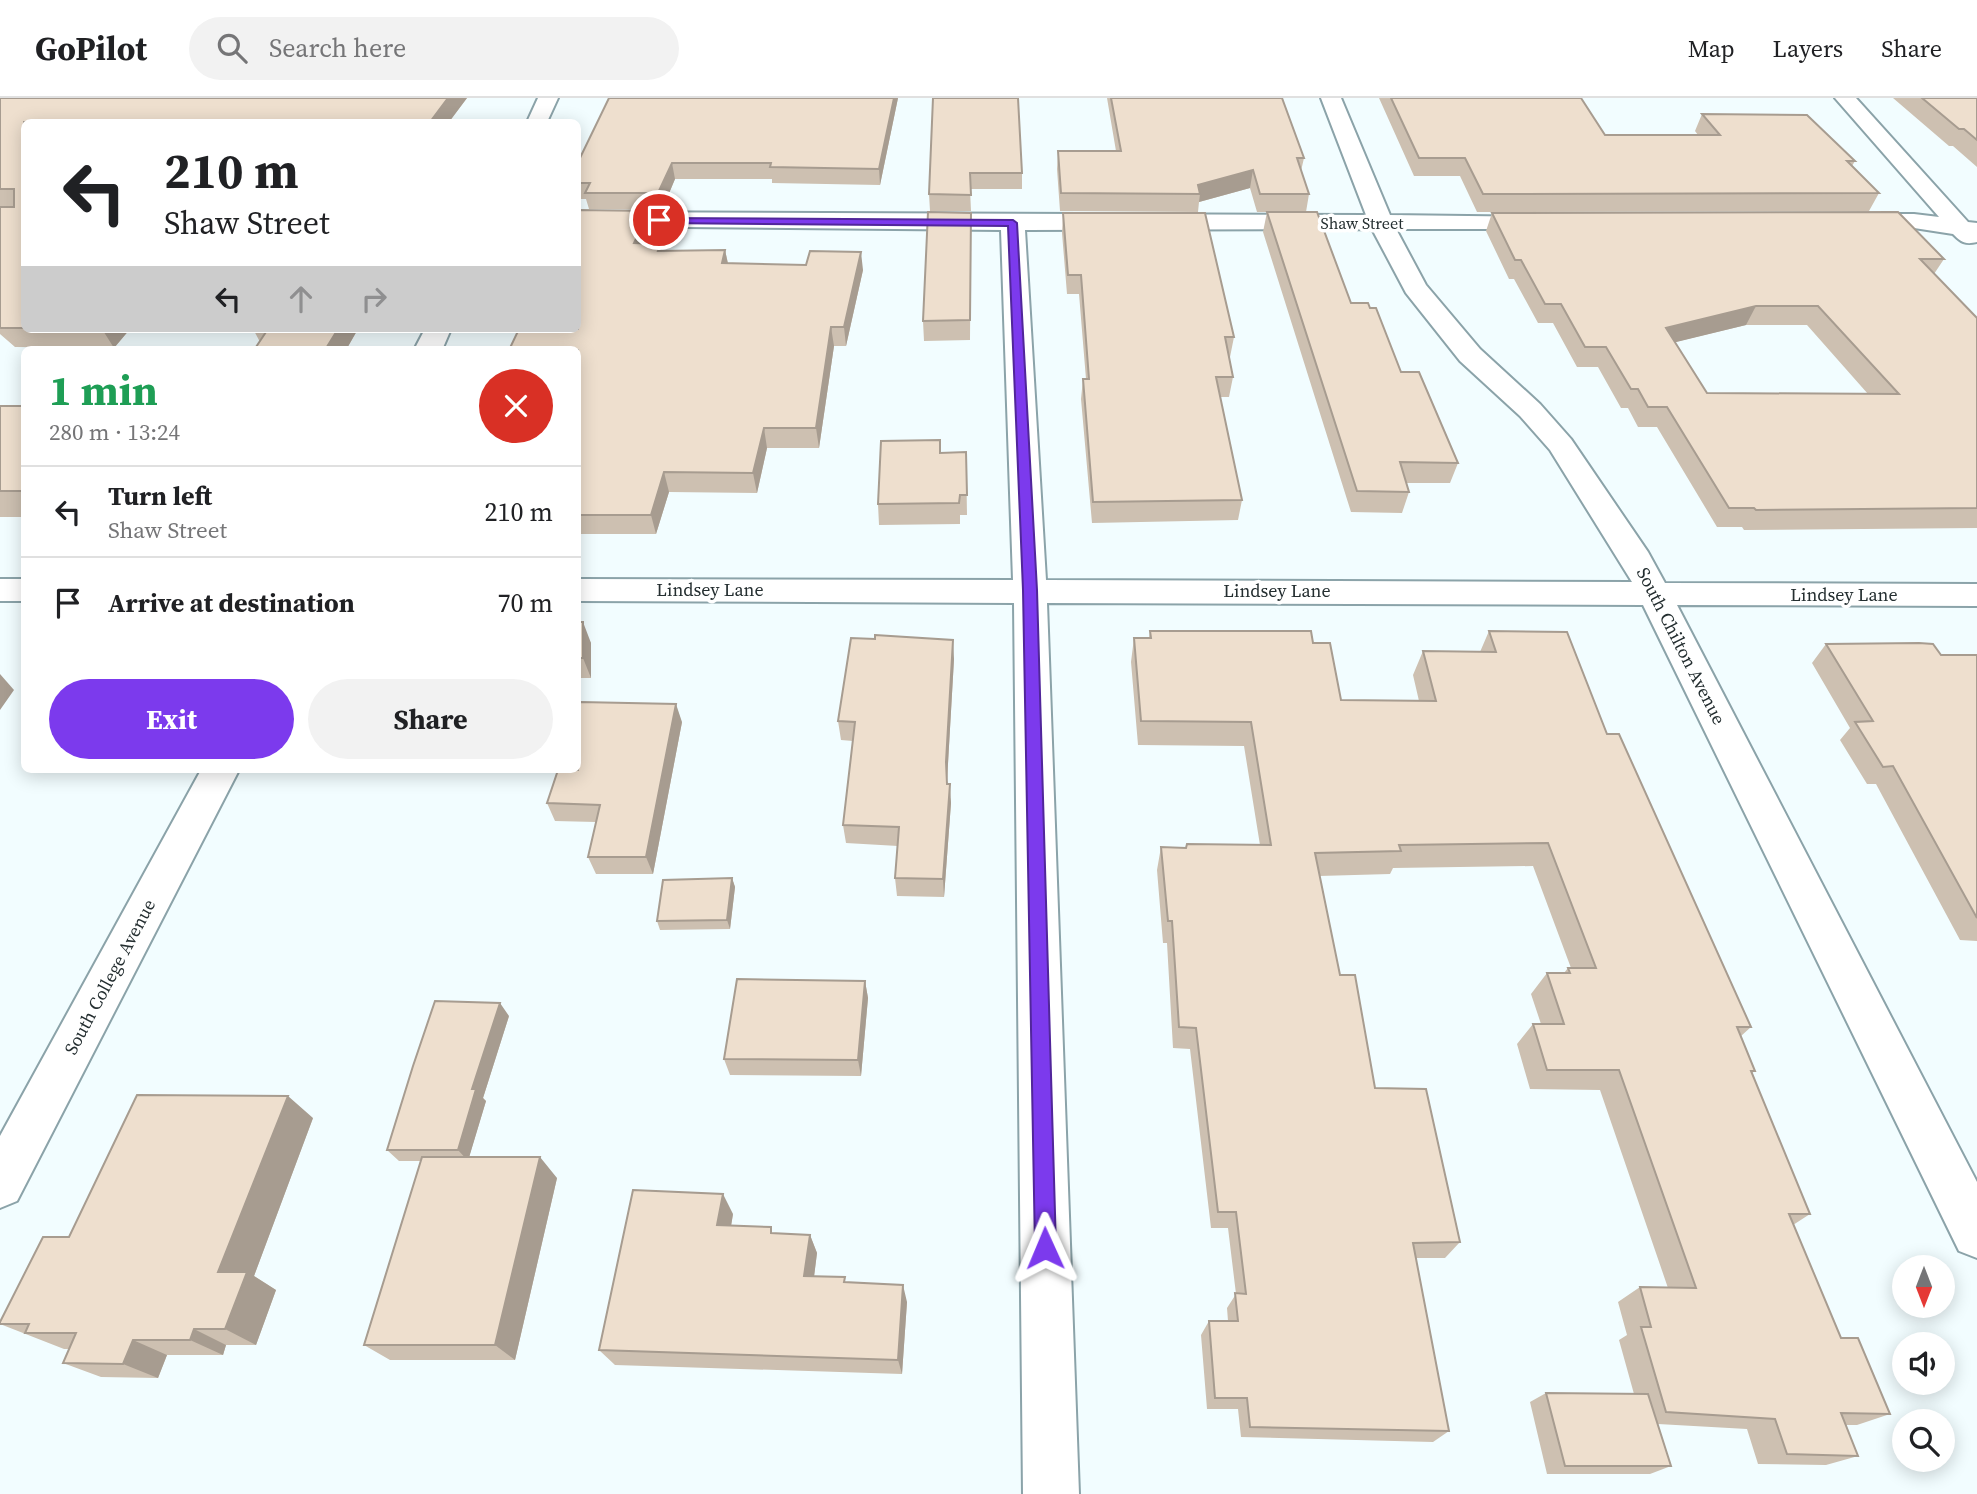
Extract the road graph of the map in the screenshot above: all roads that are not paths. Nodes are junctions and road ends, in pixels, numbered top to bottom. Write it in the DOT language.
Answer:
graph roads {
  1 [pos="548,98"];
  2 [pos="1331,98"];
  3 [pos="1845,98"];
  4 [pos="538,119"];
  5 [pos="581,219"];
  6 [pos="1832,221"];
  7 [pos="1559,222"];
  8 [pos="1013,223"];
  9 [pos="1381,223"];
  10 [pos="1969,229"];
  11 [pos="1977,246"];
  12 [pos="0,590"];
  13 [pos="21,590"];
  14 [pos="581,590"];
  15 [pos="1030,590"];
  16 [pos="1654,593"];
  17 [pos="1977,596"];
  18 [pos="218,773"];
  19 [pos="0,1184"];
  20 [pos="1977,1233"];
  21 [pos="1051,1494"];
  1 -- 4 [label="street"];
  2 -- 9 [label="street, South Chilton Avenue"];
  3 -- 10 [label="street"];
  5 -- 8 [label="street, Shaw Street"];
  6 -- 10 [label="street"];
  7 -- 9 [label="street, Shaw Street"];
  8 -- 9 [label="street, Shaw Street"];
  8 -- 15 [label="street"];
  9 -- 16 [label="street, South Chilton Avenue"];
  10 -- 11 [label="street"];
  12 -- 13 [label="street"];
  14 -- 15 [label="street, Lindsey Lane"];
  15 -- 16 [label="street, Lindsey Lane"];
  15 -- 21 [label="street"];
  16 -- 17 [label="street, Lindsey Lane"];
  16 -- 20 [label="street, South Chilton Avenue"];
  18 -- 19 [label="street, South College Avenue"];
}
